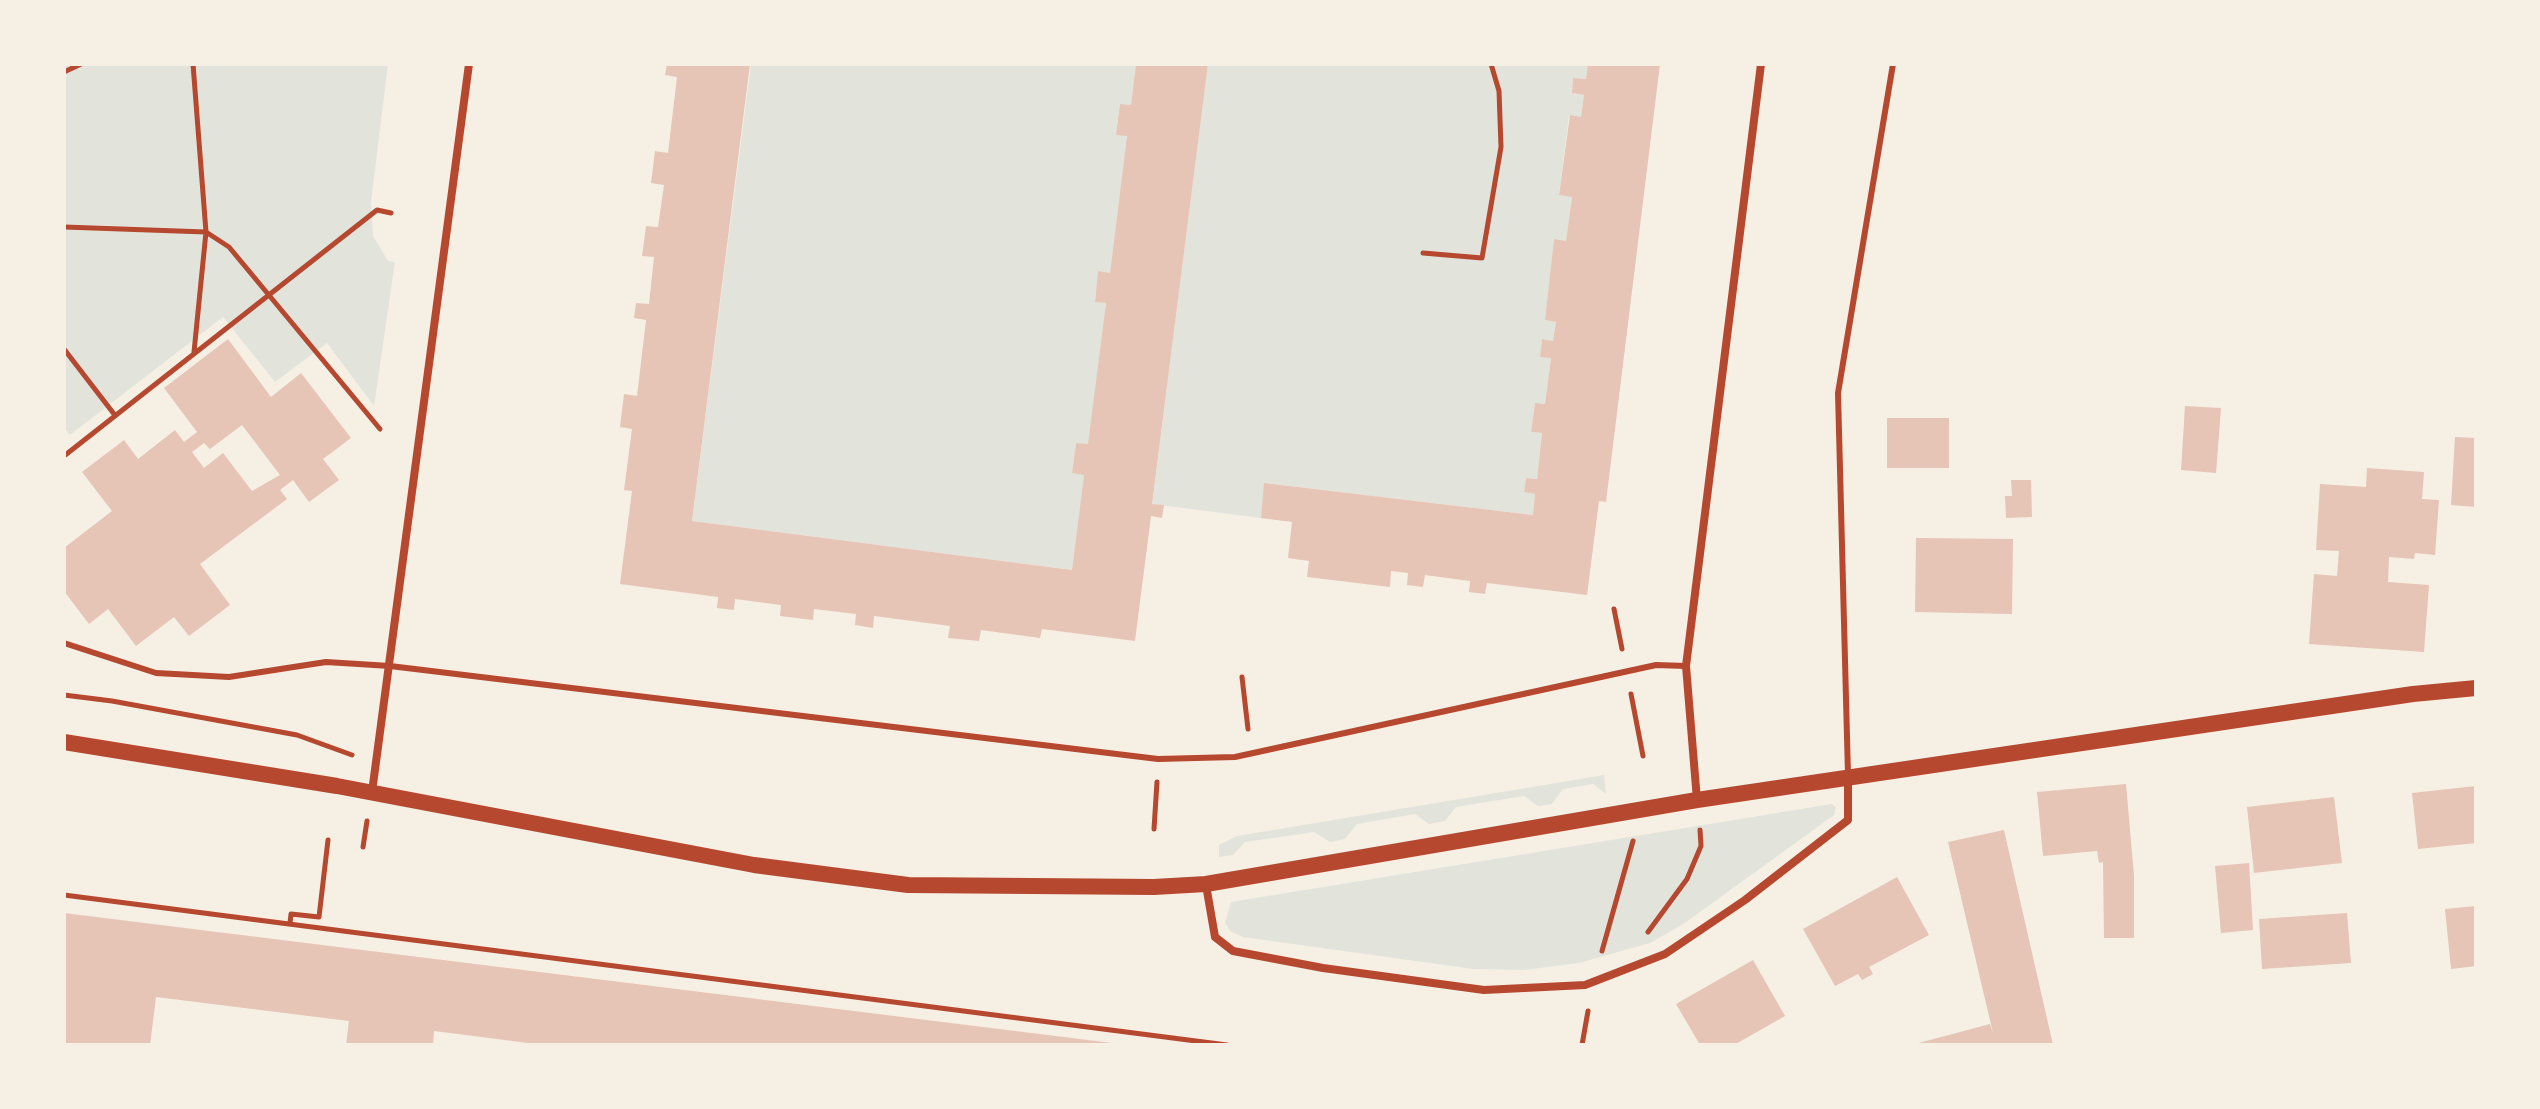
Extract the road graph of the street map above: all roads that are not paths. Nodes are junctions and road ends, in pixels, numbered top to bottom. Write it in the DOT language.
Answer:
graph roads {
  1 [pos="469,64"];
  2 [pos="1761,64"];
  3 [pos="1893,64"];
  4 [pos="64,643"];
  5 [pos="390,666"];
  6 [pos="1686,666"];
  7 [pos="2476,688"];
  8 [pos="64,742"];
  9 [pos="1848,779"];
  10 [pos="372,793"];
  11 [pos="1697,800"];
  12 [pos="1206,884"];
  1 -- 5 [label="street"];
  2 -- 6 [label="street"];
  3 -- 9 [label="lane"];
  4 -- 5 [label="lane"];
  5 -- 6 [label="lane"];
  5 -- 10 [label="street"];
  6 -- 11 [label="street"];
  7 -- 9 [label="main road"];
  8 -- 10 [label="main road"];
  9 -- 11 [label="main road"];
  9 -- 12 [label="street"];
  10 -- 12 [label="main road"];
  11 -- 12 [label="main road"];
}
